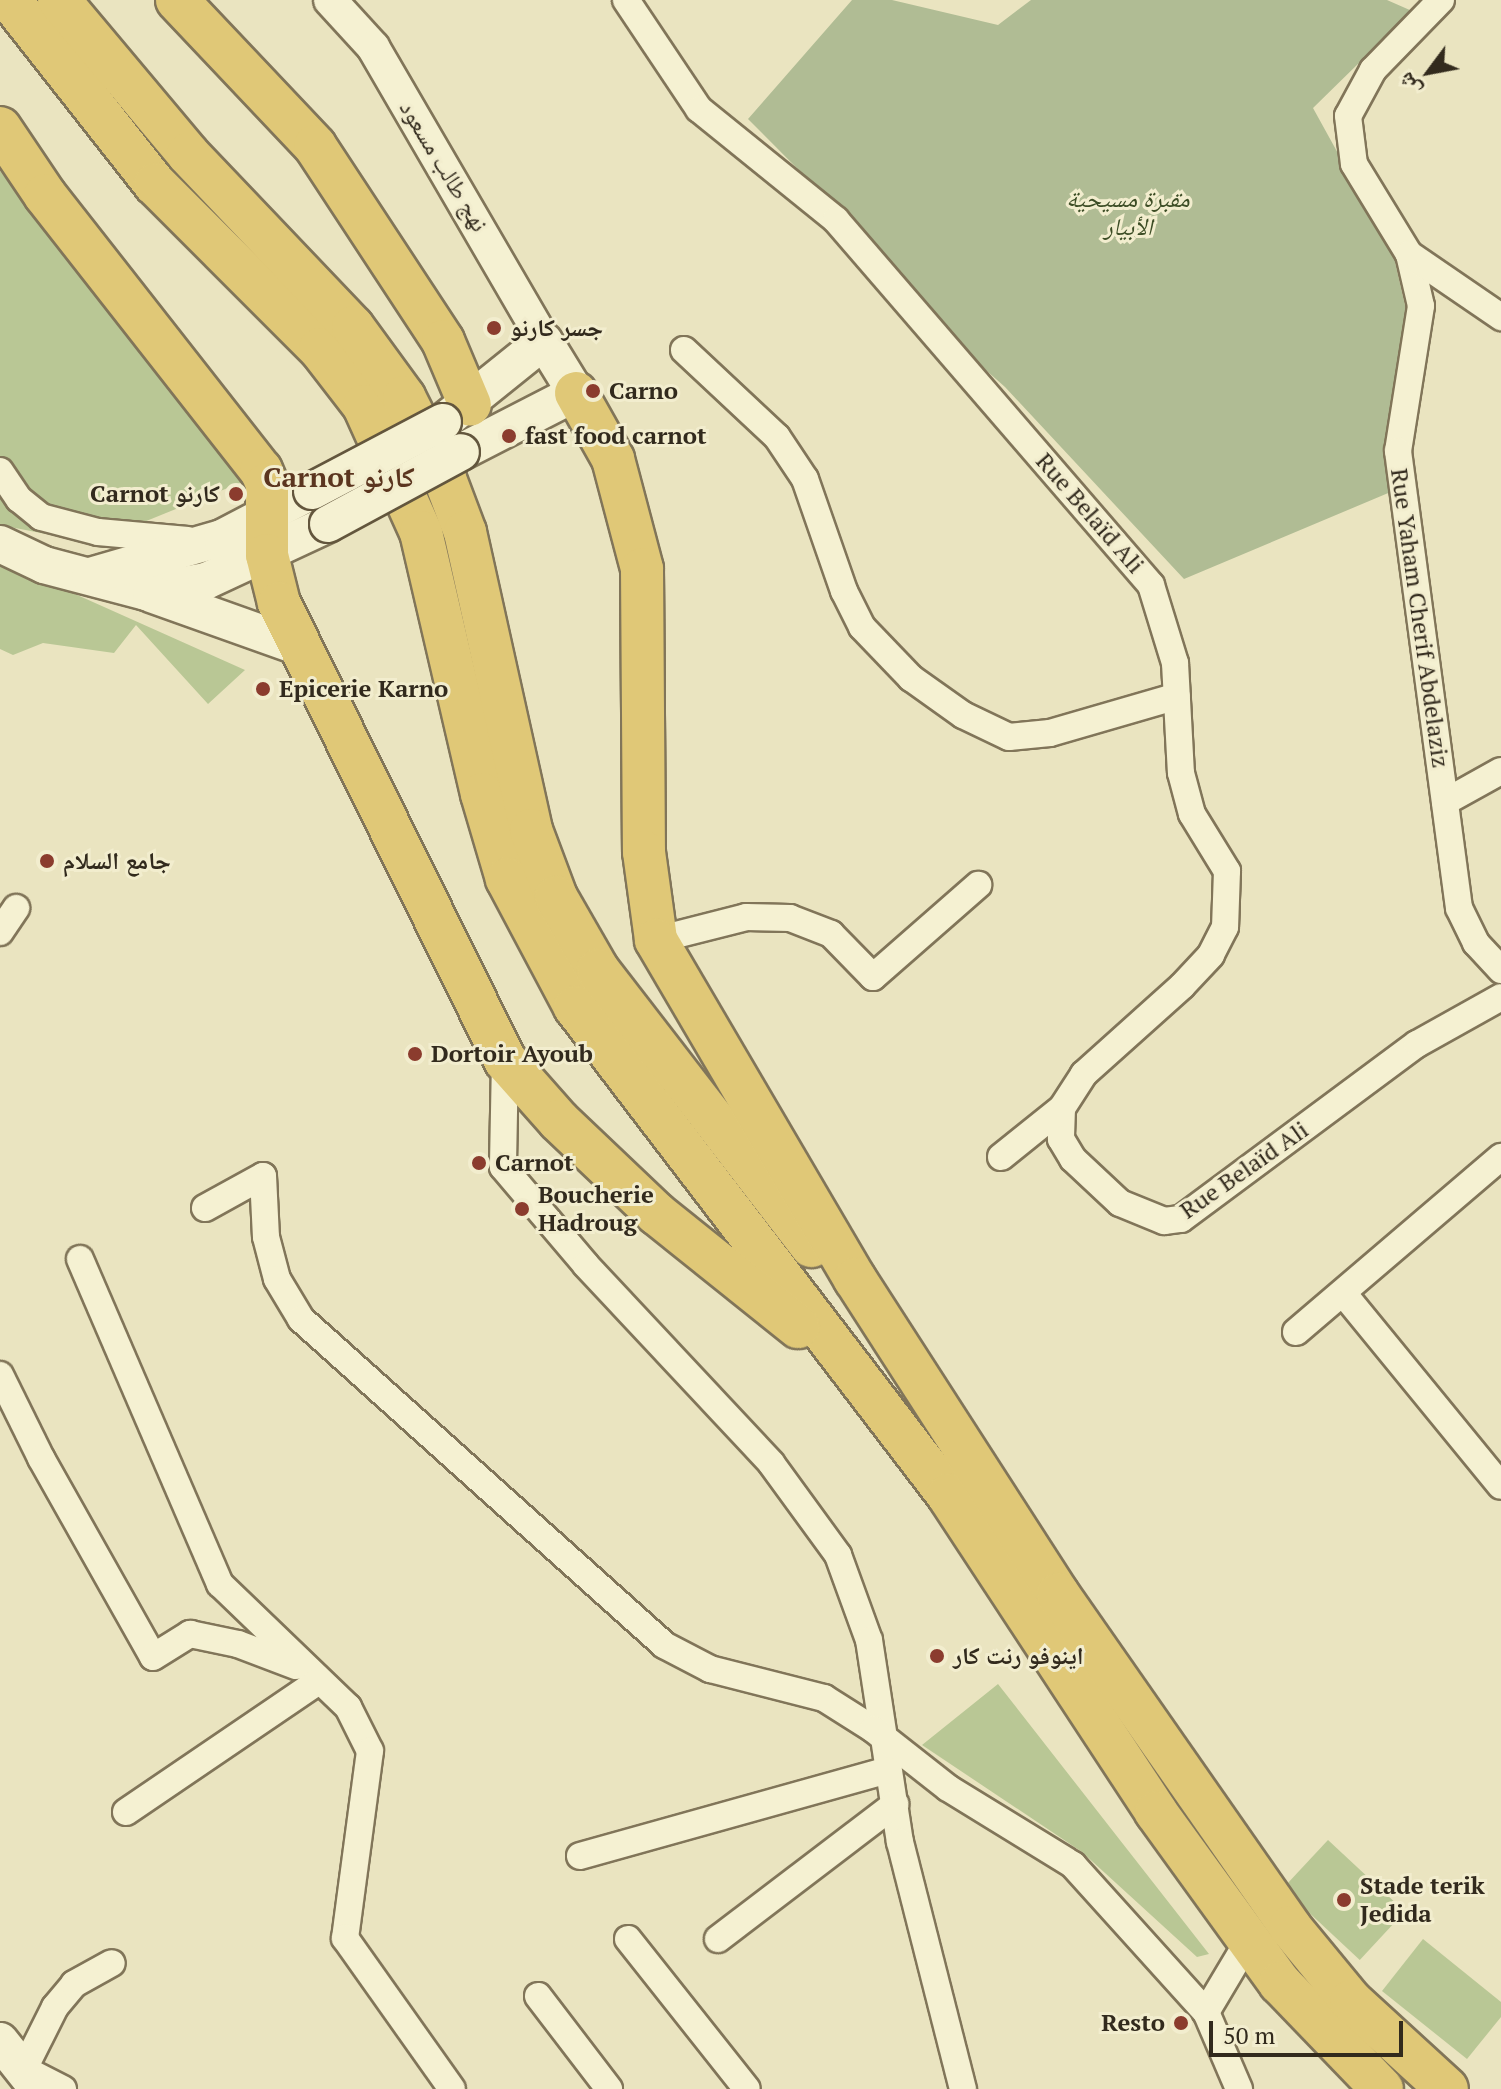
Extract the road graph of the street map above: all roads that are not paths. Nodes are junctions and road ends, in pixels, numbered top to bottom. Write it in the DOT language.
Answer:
graph roads {
  1 [pos="10,0"];
  2 [pos="59,0"];
  3 [pos="177,0"];
  4 [pos="330,0"];
  5 [pos="626,0"];
  6 [pos="1441,0"];
  7 [pos="0,128"];
  8 [pos="1409,254"];
  9 [pos="1501,317"];
  10 [pos="544,341"];
  11 [pos="684,350"];
  12 [pos="576,393"];
  13 [pos="464,430"];
  14 [pos="0,471"];
  15 [pos="286,516"];
  16 [pos="322,528"];
  17 [pos="222,538"];
  18 [pos="0,544"];
  19 [pos="89,577"];
  20 [pos="146,592"];
  21 [pos="297,646"];
  22 [pos="1177,696"];
  23 [pos="1501,771"];
  24 [pos="1445,802"];
  25 [pos="978,885"];
  26 [pos="16,908"];
  27 [pos="0,932"];
  28 [pos="656,940"];
  29 [pos="1501,970"];
  30 [pos="1501,997"];
  31 [pos="505,1060"];
  32 [pos="1062,1108"];
  33 [pos="1001,1157"];
  34 [pos="1497,1170"];
  35 [pos="205,1208"];
  36 [pos="80,1259"];
  37 [pos="1343,1293"];
  38 [pos="1296,1332"];
  39 [pos="0,1375"];
  40 [pos="939,1416"];
  41 [pos="932,1474"];
  42 [pos="1501,1486"];
  43 [pos="316,1677"];
  44 [pos="888,1757"];
  45 [pos="895,1804"];
  46 [pos="126,1812"];
  47 [pos="580,1856"];
  48 [pos="628,1939"];
  49 [pos="718,1939"];
  50 [pos="1249,1940"];
  51 [pos="112,1963"];
  52 [pos="538,1996"];
  53 [pos="1206,2012"];
  54 [pos="0,2041"];
  55 [pos="31,2079"];
  56 [pos="63,2089"];
  57 [pos="452,2089"];
  58 [pos="609,2089"];
  59 [pos="747,2089"];
  60 [pos="963,2089"];
  61 [pos="1239,2089"];
  62 [pos="1338,2089"];
  63 [pos="1382,2089"];
  64 [pos="1447,2089"];
  1 -- 41 [label="highway"];
  2 -- 40 [label="highway"];
  3 -- 13 [label="highway"];
  4 -- 10 [label="street, نهج طالب مسعود"];
  5 -- 22 [label="street, Rue Belaïd Ali"];
  6 -- 8 [label="street"];
  7 -- 15 [label="highway"];
  8 -- 9 [label="street"];
  8 -- 24 [label="street, Rue Yaham Cherif Abdelaziz"];
  10 -- 12 [label="main road"];
  10 -- 13 [label="main road"];
  11 -- 22 [label="street"];
  12 -- 13 [label="main road"];
  12 -- 28 [label="highway"];
  13 -- 15 [label="main road, bridge"];
  13 -- 16 [label="main road, bridge"];
  14 -- 17 [label="street"];
  15 -- 16 [label="main road"];
  15 -- 16 [label="main road"];
  15 -- 17 [label="main road"];
  15 -- 20 [label="main road"];
  15 -- 21 [label="highway"];
  17 -- 19 [label="main road"];
  18 -- 19 [label="main road"];
  19 -- 20 [label="main road"];
  20 -- 21 [label="main road"];
  21 -- 31 [label="highway"];
  22 -- 32 [label="street, Rue Belaïd Ali"];
  23 -- 24 [label="street"];
  24 -- 29 [label="street, Rue Yaham Cherif Abdelaziz"];
  25 -- 28 [label="street"];
  26 -- 27 [label="street"];
  28 -- 40 [label="highway"];
  30 -- 32 [label="street, Rue Belaïd Ali"];
  31 -- 41 [label="highway"];
  31 -- 44 [label="street"];
  32 -- 33 [label="street"];
  34 -- 37 [label="street"];
  35 -- 44 [label="street"];
  36 -- 43 [label="street"];
  37 -- 38 [label="street"];
  37 -- 42 [label="street"];
  39 -- 43 [label="street"];
  40 -- 64 [label="highway"];
  41 -- 50 [label="highway"];
  43 -- 46 [label="street"];
  43 -- 57 [label="street"];
  44 -- 45 [label="street"];
  44 -- 47 [label="street"];
  44 -- 53 [label="street"];
  45 -- 49 [label="street"];
  45 -- 60 [label="street"];
  48 -- 59 [label="street"];
  50 -- 53 [label="street"];
  50 -- 62 [label="highway"];
  50 -- 63 [label="highway"];
  51 -- 55 [label="street"];
  52 -- 58 [label="street"];
  53 -- 61 [label="street"];
  54 -- 55 [label="main road"];
  55 -- 56 [label="street"];
}
